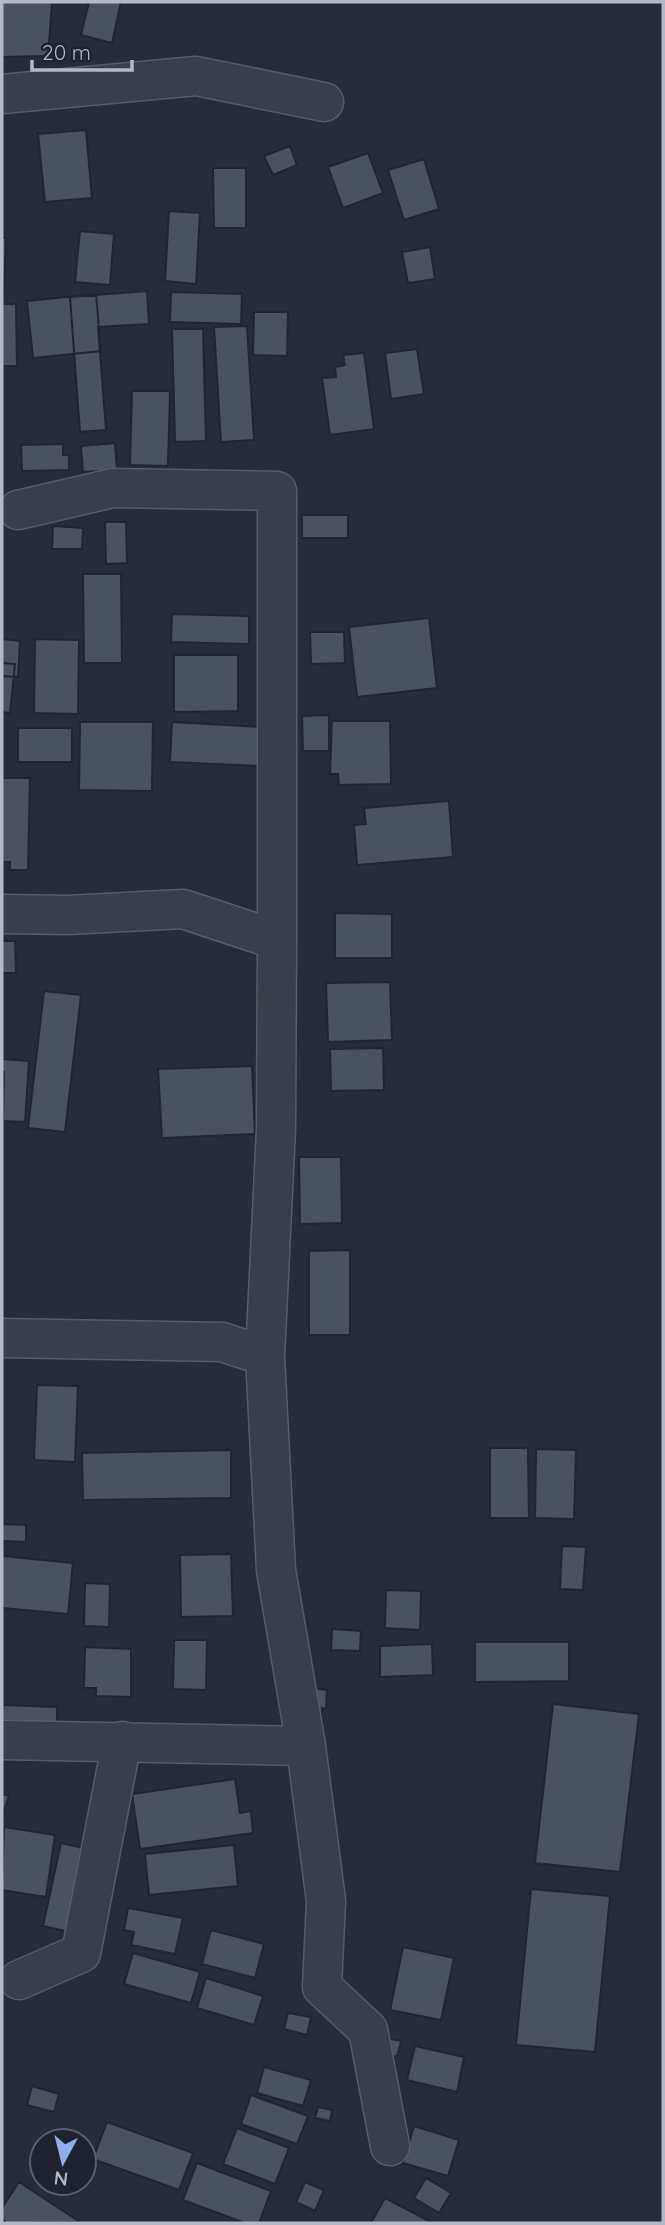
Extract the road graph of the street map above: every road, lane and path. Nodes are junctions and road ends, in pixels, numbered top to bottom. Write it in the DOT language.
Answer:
graph roads {
  1 [pos="2,94"];
  2 [pos="324,102"];
  3 [pos="18,510"];
  4 [pos="2,914"];
  5 [pos="276,940"];
  6 [pos="2,1338"];
  7 [pos="265,1356"];
  8 [pos="2,1740"];
  9 [pos="122,1741"];
  10 [pos="306,1746"];
  11 [pos="19,1980"];
  12 [pos="390,2146"];
  1 -- 2 [label="street"];
  3 -- 5 [label="street"];
  4 -- 5 [label="street"];
  5 -- 7 [label="street"];
  6 -- 7 [label="street"];
  7 -- 10 [label="street"];
  8 -- 9 [label="street"];
  9 -- 10 [label="street"];
  9 -- 11 [label="street"];
  10 -- 12 [label="street"];
}
